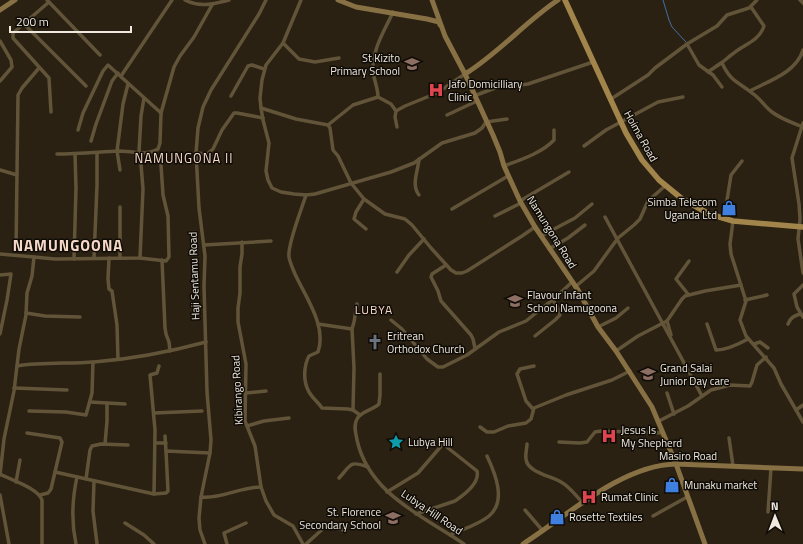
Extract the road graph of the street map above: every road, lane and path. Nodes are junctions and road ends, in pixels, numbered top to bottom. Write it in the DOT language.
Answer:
graph roads {
  1 [pos="15,0"];
  2 [pos="172,0"];
  3 [pos="185,0"];
  4 [pos="229,0"];
  5 [pos="266,0"];
  6 [pos="301,0"];
  7 [pos="338,0"];
  8 [pos="432,0"];
  9 [pos="558,0"];
  10 [pos="565,0"];
  11 [pos="757,0"];
  12 [pos="800,0"];
  13 [pos="48,1"];
  14 [pos="803,3"];
  15 [pos="212,5"];
  16 [pos="751,7"];
  17 [pos="0,10"];
  18 [pos="393,12"];
  19 [pos="24,24"];
  20 [pos="441,25"];
  21 [pos="0,41"];
  22 [pos="283,43"];
  23 [pos="687,44"];
  24 [pos="803,50"];
  25 [pos="100,55"];
  26 [pos="339,58"];
  27 [pos="593,62"];
  28 [pos="722,63"];
  29 [pos="40,68"];
  30 [pos="264,69"];
  31 [pos="708,72"];
  32 [pos="465,74"];
  33 [pos="119,75"];
  34 [pos="0,81"];
  35 [pos="128,84"];
  36 [pos="86,86"];
  37 [pos="722,87"];
  38 [pos="750,91"];
  39 [pos="231,96"];
  40 [pos="378,97"];
  41 [pos="683,97"];
  42 [pos="144,98"];
  43 [pos="475,99"];
  44 [pos="611,99"];
  45 [pos="261,108"];
  46 [pos="396,111"];
  47 [pos="51,112"];
  48 [pos="161,113"];
  49 [pos="447,115"];
  50 [pos="263,118"];
  51 [pos="507,119"];
  52 [pos="486,122"];
  53 [pos="621,122"];
  54 [pos="328,125"];
  55 [pos="803,126"];
  56 [pos="397,127"];
  57 [pos="78,130"];
  58 [pos="554,130"];
  59 [pos="91,141"];
  60 [pos="584,146"];
  61 [pos="117,151"];
  62 [pos="140,152"];
  63 [pos="97,153"];
  64 [pos="196,153"];
  65 [pos="57,154"];
  66 [pos="75,154"];
  67 [pos="419,159"];
  68 [pos="742,161"];
  69 [pos="160,165"];
  70 [pos="504,166"];
  71 [pos="0,170"];
  72 [pos="120,170"];
  73 [pos="569,172"];
  74 [pos="17,175"];
  75 [pos="508,176"];
  76 [pos="351,183"];
  77 [pos="666,186"];
  78 [pos="306,195"];
  79 [pos="419,195"];
  80 [pos="364,199"];
  81 [pos="521,202"];
  82 [pos="592,204"];
  83 [pos="120,207"];
  84 [pos="452,209"];
  85 [pos="495,216"];
  86 [pos="605,217"];
  87 [pos="724,219"];
  88 [pos="733,221"];
  89 [pos="585,225"];
  90 [pos="535,227"];
  91 [pos="801,227"];
  92 [pos="366,229"];
  93 [pos="541,236"];
  94 [pos="424,239"];
  95 [pos="271,241"];
  96 [pos="242,242"];
  97 [pos="204,245"];
  98 [pos="549,248"];
  99 [pos="16,250"];
  100 [pos="0,254"];
  101 [pos="34,257"];
  102 [pos="94,258"];
  103 [pos="109,258"];
  104 [pos="120,258"];
  105 [pos="140,258"];
  106 [pos="74,259"];
  107 [pos="162,260"];
  108 [pos="689,261"];
  109 [pos="446,265"];
  110 [pos="397,272"];
  111 [pos="803,273"];
  112 [pos="0,275"];
  113 [pos="574,285"];
  114 [pos="741,285"];
  115 [pos="803,285"];
  116 [pos="688,294"];
  117 [pos="767,295"];
  118 [pos="553,300"];
  119 [pos="745,300"];
  120 [pos="357,304"];
  121 [pos="628,308"];
  122 [pos="26,314"];
  123 [pos="802,315"];
  124 [pos="80,317"];
  125 [pos="391,320"];
  126 [pos="667,321"];
  127 [pos="318,324"];
  128 [pos="707,324"];
  129 [pos="788,324"];
  130 [pos="598,327"];
  131 [pos="352,328"];
  132 [pos="0,334"];
  133 [pos="535,336"];
  134 [pos="672,337"];
  135 [pos="748,339"];
  136 [pos="206,342"];
  137 [pos="754,344"];
  138 [pos="475,348"];
  139 [pos="768,348"];
  140 [pos="170,351"];
  141 [pos="616,351"];
  142 [pos="766,357"];
  143 [pos="118,359"];
  144 [pos="93,362"];
  145 [pos="17,366"];
  146 [pos="159,366"];
  147 [pos="534,366"];
  148 [pos="630,371"];
  149 [pos="380,374"];
  150 [pos="14,388"];
  151 [pos="67,390"];
  152 [pos="266,391"];
  153 [pos="667,393"];
  154 [pos="246,394"];
  155 [pos="702,396"];
  156 [pos="90,402"];
  157 [pos="107,403"];
  158 [pos="125,404"];
  159 [pos="803,405"];
  160 [pos="533,409"];
  161 [pos="352,410"];
  162 [pos="796,410"];
  163 [pos="29,411"];
  164 [pos="202,411"];
  165 [pos="154,412"];
  166 [pos="674,414"];
  167 [pos="360,415"];
  168 [pos="289,418"];
  169 [pos="659,421"];
  170 [pos="803,422"];
  171 [pos="247,426"];
  172 [pos="480,427"];
  173 [pos="0,432"];
  174 [pos="663,432"];
  175 [pos="5,433"];
  176 [pos="27,433"];
  177 [pos="166,436"];
  178 [pos="729,438"];
  179 [pos="559,442"];
  180 [pos="105,444"];
  181 [pos="128,444"];
  182 [pos="155,444"];
  183 [pos="166,444"];
  184 [pos="527,444"];
  185 [pos="166,451"];
  186 [pos="210,453"];
  187 [pos="487,456"];
  188 [pos="20,460"];
  189 [pos="676,464"];
  190 [pos="733,466"];
  191 [pos="368,467"];
  192 [pos="771,468"];
  193 [pos="803,469"];
  194 [pos="55,472"];
  195 [pos="0,474"];
  196 [pos="77,477"];
  197 [pos="339,478"];
  198 [pos="86,479"];
  199 [pos="94,481"];
  200 [pos="16,482"];
  201 [pos="261,487"];
  202 [pos="387,492"];
  203 [pos="154,494"];
  204 [pos="0,495"];
  205 [pos="40,495"];
  206 [pos="201,497"];
  207 [pos="687,497"];
  208 [pos="583,503"];
  209 [pos="525,510"];
  210 [pos="768,512"];
  211 [pos="416,514"];
  212 [pos="653,516"];
  213 [pos="125,523"];
  214 [pos="246,523"];
  215 [pos="344,530"];
  216 [pos="543,531"];
  217 [pos="450,534"];
  218 [pos="703,543"];
  219 [pos="9,544"];
  220 [pos="42,544"];
  221 [pos="76,544"];
  222 [pos="97,544"];
  223 [pos="154,544"];
  224 [pos="205,544"];
  225 [pos="227,544"];
  226 [pos="303,544"];
  227 [pos="306,544"];
  228 [pos="464,544"];
  229 [pos="523,544"];
  1 -- 17 [label="street"];
  2 -- 33 [label="street"];
  3 -- 15 [label="street"];
  4 -- 15 [label="street"];
  5 -- 64 [label="street, Haji Sentamu Road"];
  6 -- 22 [label="street"];
  7 -- 18 [label="street"];
  8 -- 20 [label="street, Namungona Road"];
  9 -- 32 [label="street"];
  10 -- 27 [label="main road, Hoima Road"];
  11 -- 16 [label="street"];
  12 -- 14 [label="street"];
  13 -- 19 [label="street"];
  13 -- 25 [label="street"];
  15 -- 48 [label="street"];
  16 -- 23 [label="street"];
  16 -- 28 [label="street"];
  18 -- 20 [label="street"];
  18 -- 40 [label="street"];
  19 -- 29 [label="street"];
  19 -- 36 [label="street"];
  20 -- 32 [label="street, Namungona Road"];
  21 -- 34 [label="street"];
  22 -- 26 [label="street"];
  22 -- 30 [label="street"];
  23 -- 31 [label="street"];
  23 -- 44 [label="street"];
  24 -- 38 [label="street"];
  27 -- 43 [label="street"];
  27 -- 44 [label="main road, Hoima Road"];
  28 -- 31 [label="street"];
  28 -- 38 [label="street"];
  29 -- 47 [label="street"];
  29 -- 74 [label="street"];
  30 -- 39 [label="street"];
  30 -- 45 [label="street"];
  31 -- 37 [label="street"];
  32 -- 43 [label="street, Namungona Road"];
  32 -- 46 [label="street"];
  33 -- 35 [label="street"];
  33 -- 57 [label="street"];
  33 -- 59 [label="street"];
  35 -- 42 [label="street"];
  35 -- 61 [label="street"];
  38 -- 55 [label="street"];
  40 -- 46 [label="street"];
  40 -- 54 [label="street"];
  41 -- 53 [label="street"];
  42 -- 48 [label="street"];
  42 -- 62 [label="street"];
  43 -- 49 [label="street"];
  43 -- 52 [label="street, Namungona Road"];
  44 -- 53 [label="main road, Hoima Road"];
  45 -- 50 [label="street"];
  45 -- 54 [label="street"];
  46 -- 56 [label="street"];
  48 -- 62 [label="street"];
  50 -- 64 [label="street"];
  50 -- 78 [label="street"];
  51 -- 52 [label="street"];
  52 -- 67 [label="street"];
  52 -- 70 [label="street, Namungona Road"];
  53 -- 60 [label="street"];
  53 -- 77 [label="main road, Hoima Road"];
  54 -- 76 [label="street"];
  55 -- 91 [label="street"];
  58 -- 70 [label="street"];
  61 -- 62 [label="street"];
  61 -- 63 [label="street"];
  61 -- 72 [label="street"];
  62 -- 105 [label="street"];
  63 -- 66 [label="street"];
  63 -- 102 [label="street"];
  64 -- 97 [label="street, Haji Sentamu Road"];
  65 -- 66 [label="street"];
  66 -- 106 [label="street"];
  67 -- 76 [label="street"];
  67 -- 79 [label="street"];
  68 -- 87 [label="street"];
  69 -- 107 [label="street"];
  70 -- 75 [label="street, Namungona Road"];
  71 -- 74 [label="street"];
  73 -- 81 [label="street"];
  74 -- 99 [label="street"];
  75 -- 81 [label="street, Namungona Road"];
  75 -- 84 [label="street"];
  76 -- 78 [label="street"];
  76 -- 80 [label="street"];
  77 -- 87 [label="main road, Hoima Road"];
  77 -- 113 [label="street"];
  78 -- 127 [label="street"];
  80 -- 92 [label="street"];
  80 -- 94 [label="street"];
  81 -- 85 [label="street"];
  81 -- 90 [label="street, Namungona Road"];
  82 -- 93 [label="street"];
  83 -- 104 [label="street"];
  86 -- 155 [label="street"];
  87 -- 88 [label="main road, Hoima Road"];
  88 -- 91 [label="main road, Hoima Road"];
  88 -- 114 [label="street"];
  89 -- 98 [label="street"];
  90 -- 93 [label="street, Namungona Road"];
  90 -- 109 [label="street"];
  91 -- 111 [label="street"];
  93 -- 98 [label="street, Namungona Road"];
  94 -- 109 [label="street"];
  94 -- 110 [label="street"];
  95 -- 96 [label="street"];
  96 -- 97 [label="street"];
  96 -- 154 [label="street, Kibirango Road"];
  97 -- 136 [label="street, Haji Sentamu Road"];
  98 -- 113 [label="street, Namungona Road"];
  100 -- 101 [label="street"];
  101 -- 106 [label="street"];
  101 -- 122 [label="street"];
  102 -- 103 [label="street"];
  102 -- 106 [label="street"];
  103 -- 104 [label="street"];
  103 -- 143 [label="street"];
  104 -- 105 [label="street"];
  105 -- 107 [label="street"];
  107 -- 140 [label="street"];
  108 -- 116 [label="street"];
  109 -- 138 [label="street"];
  112 -- 132 [label="street"];
  113 -- 118 [label="street"];
  113 -- 130 [label="street, Namungona Road"];
  114 -- 116 [label="street"];
  114 -- 119 [label="street"];
  115 -- 123 [label="street"];
  116 -- 126 [label="street"];
  117 -- 119 [label="street"];
  118 -- 133 [label="street"];
  118 -- 138 [label="street"];
  119 -- 135 [label="street"];
  120 -- 131 [label="street"];
  121 -- 130 [label="street"];
  122 -- 124 [label="street"];
  122 -- 145 [label="street"];
  123 -- 129 [label="street"];
  125 -- 138 [label="street"];
  126 -- 134 [label="street"];
  126 -- 141 [label="street"];
  127 -- 131 [label="street"];
  127 -- 161 [label="street"];
  128 -- 135 [label="street"];
  130 -- 141 [label="street, Namungona Road"];
  131 -- 161 [label="street"];
  135 -- 137 [label="street"];
  136 -- 140 [label="street"];
  136 -- 186 [label="street, Haji Sentamu Road"];
  137 -- 139 [label="street"];
  137 -- 142 [label="street"];
  140 -- 143 [label="street"];
  141 -- 148 [label="street, Namungona Road"];
  142 -- 155 [label="street"];
  142 -- 162 [label="street"];
  143 -- 144 [label="street"];
  144 -- 145 [label="street"];
  144 -- 156 [label="street"];
  145 -- 150 [label="street"];
  146 -- 165 [label="street"];
  147 -- 160 [label="street"];
  148 -- 160 [label="street"];
  148 -- 169 [label="street, Namungona Road"];
  149 -- 167 [label="street"];
  150 -- 151 [label="street"];
  150 -- 175 [label="street"];
  152 -- 154 [label="street"];
  153 -- 166 [label="street"];
  154 -- 171 [label="street, Kibirango Road"];
  155 -- 166 [label="street"];
  156 -- 157 [label="street"];
  156 -- 163 [label="street"];
  157 -- 158 [label="street"];
  157 -- 180 [label="street"];
  159 -- 162 [label="street"];
  160 -- 172 [label="street"];
  161 -- 167 [label="street"];
  162 -- 170 [label="street"];
  164 -- 165 [label="street"];
  165 -- 182 [label="street"];
  166 -- 169 [label="street"];
  167 -- 191 [label="street, Lubya Hill Road"];
  168 -- 171 [label="street"];
  169 -- 174 [label="street, Namungona Road"];
  171 -- 201 [label="street, Kibirango Road"];
  173 -- 175 [label="street"];
  174 -- 179 [label="street"];
  174 -- 189 [label="street, Namungona Road"];
  175 -- 195 [label="street"];
  176 -- 194 [label="street"];
  177 -- 183 [label="street"];
  178 -- 190 [label="street"];
  180 -- 181 [label="street"];
  180 -- 198 [label="street"];
  182 -- 183 [label="street"];
  182 -- 203 [label="street"];
  183 -- 185 [label="street"];
  184 -- 208 [label="street"];
  185 -- 186 [label="street"];
  185 -- 203 [label="street"];
  186 -- 206 [label="street, Haji Sentamu Road"];
  187 -- 217 [label="street"];
  188 -- 200 [label="street"];
  189 -- 190 [label="street, Masiro Road"];
  189 -- 207 [label="street, Namungona Road"];
  189 -- 208 [label="street, Masiro Road"];
  190 -- 192 [label="street, Masiro Road"];
  191 -- 197 [label="street"];
  191 -- 202 [label="street, Lubya Hill Road"];
  192 -- 193 [label="street, Masiro Road"];
  192 -- 210 [label="street"];
  194 -- 196 [label="street"];
  194 -- 205 [label="street"];
  195 -- 200 [label="street"];
  196 -- 198 [label="street"];
  196 -- 221 [label="street"];
  198 -- 199 [label="street"];
  199 -- 203 [label="street"];
  199 -- 222 [label="street"];
  200 -- 205 [label="street"];
  201 -- 206 [label="street"];
  201 -- 226 [label="street, Kibirango Road"];
  202 -- 211 [label="street, Lubya Hill Road"];
  202 -- 211 [label="street"];
  204 -- 219 [label="street"];
  205 -- 220 [label="street"];
  206 -- 224 [label="street, Haji Sentamu Road"];
  207 -- 212 [label="street"];
  207 -- 218 [label="street, Namungona Road"];
  208 -- 216 [label="street, Masiro Road"];
  209 -- 216 [label="street"];
  211 -- 217 [label="street, Lubya Hill Road"];
  213 -- 223 [label="street"];
  214 -- 225 [label="street"];
  215 -- 227 [label="street"];
  216 -- 229 [label="street, Masiro Road"];
  217 -- 228 [label="street, Lubya Hill Road"];
}
